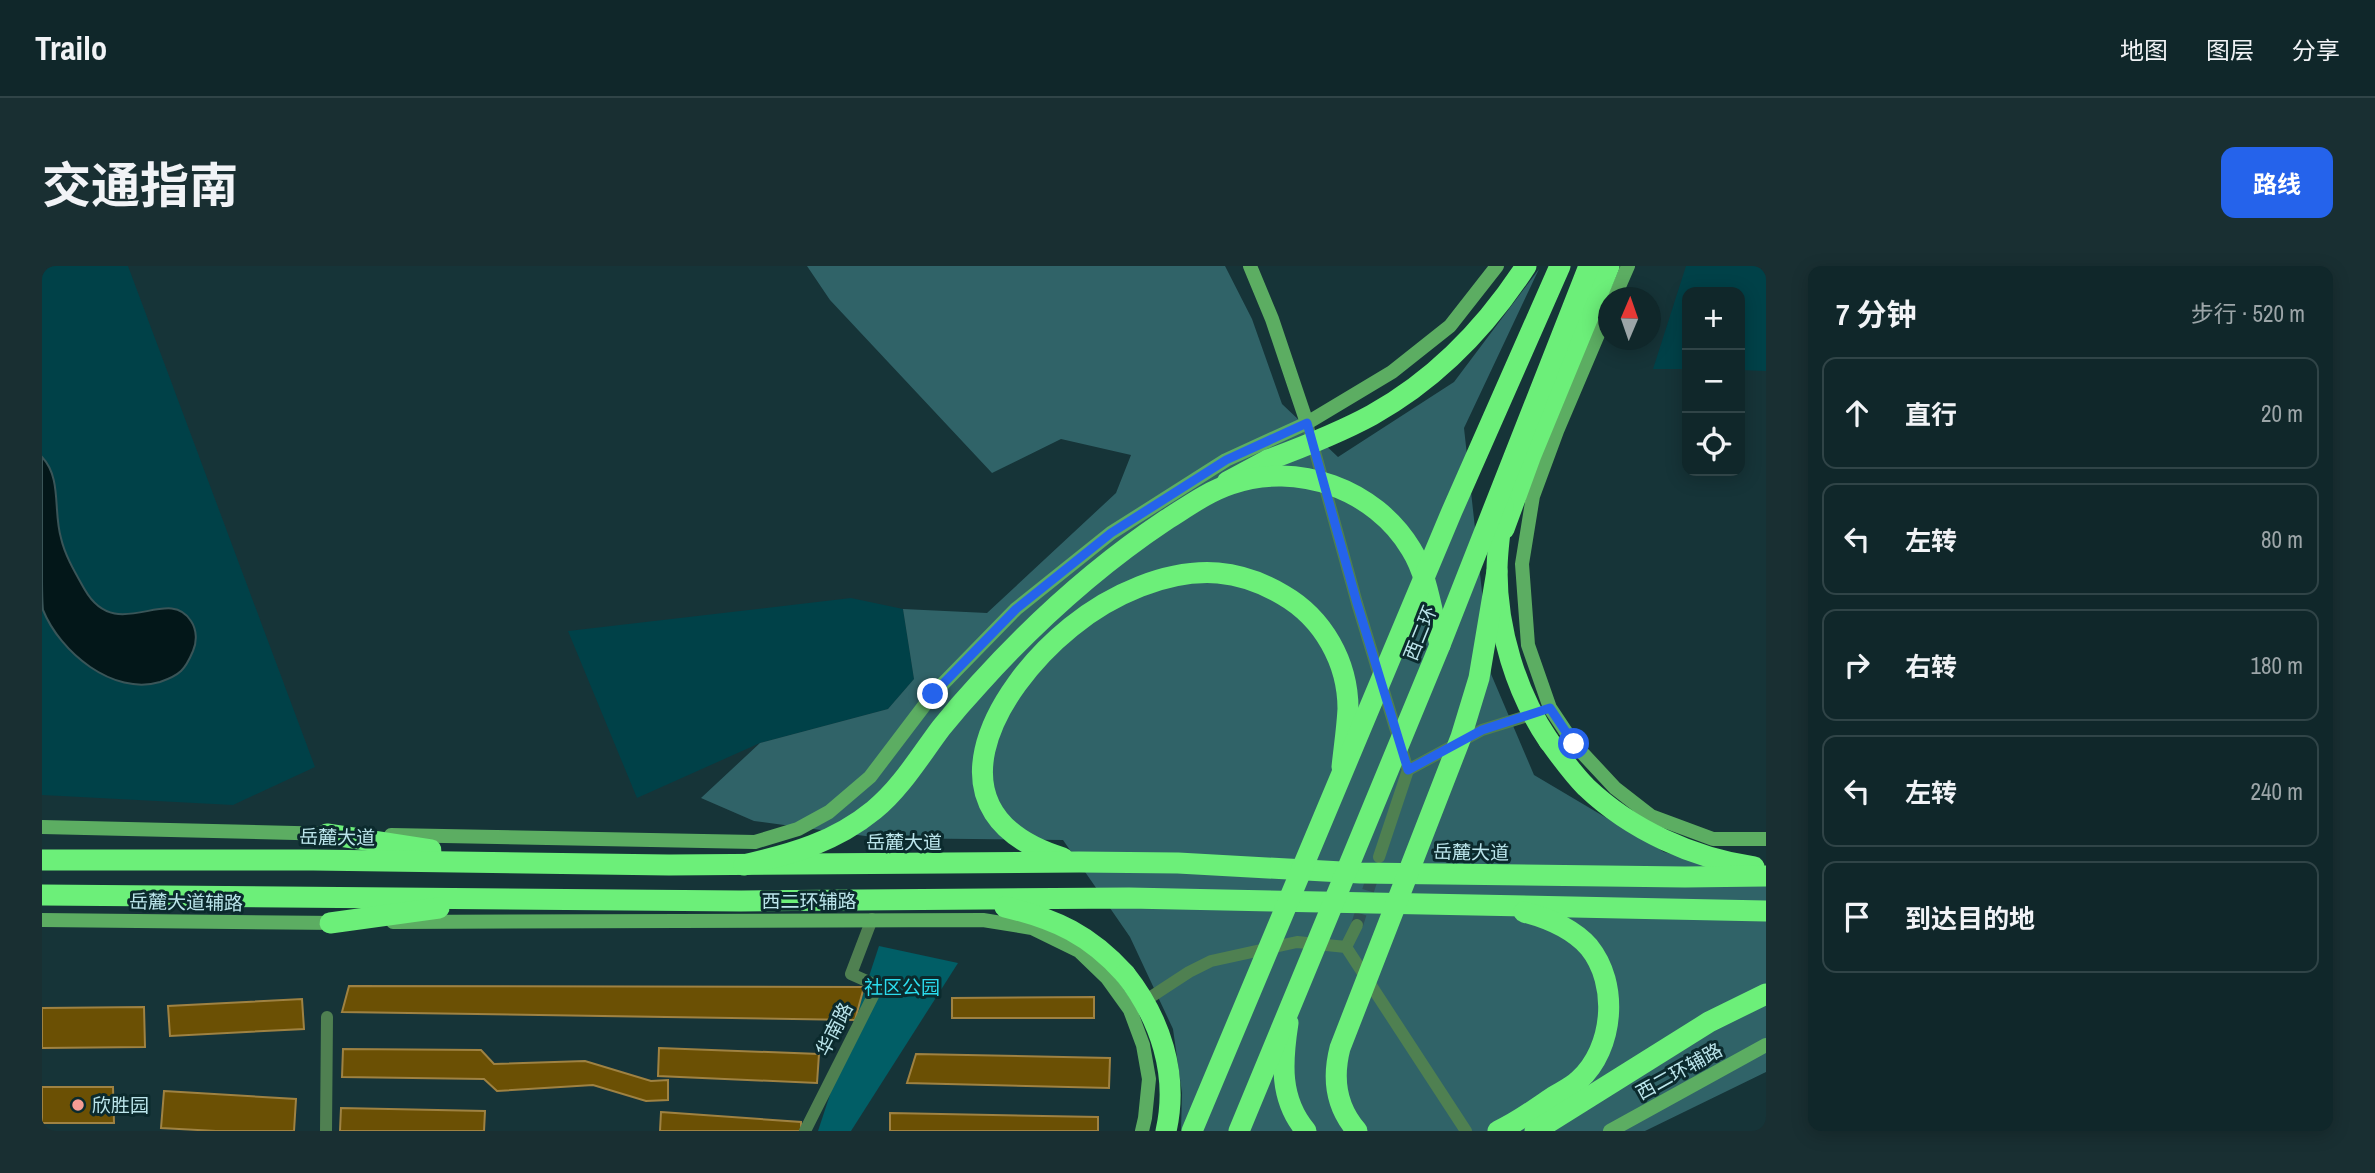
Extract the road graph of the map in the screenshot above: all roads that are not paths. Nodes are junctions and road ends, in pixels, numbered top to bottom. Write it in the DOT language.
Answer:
graph roads {
  1 [pos="1250,266"];
  2 [pos="1497,266"];
  3 [pos="1526,266"];
  4 [pos="1560,266"];
  5 [pos="1590,266"];
  6 [pos="1602,266"];
  7 [pos="1609,266"];
  8 [pos="1628,266"];
  9 [pos="1619,287"];
  10 [pos="1598,334"];
  11 [pos="1555,355"];
  12 [pos="1307,423"];
  13 [pos="1506,481"];
  14 [pos="1212,492"];
  15 [pos="1500,544"];
  16 [pos="1497,571"];
  17 [pos="1440,645"];
  18 [pos="1550,708"];
  19 [pos="1408,770"];
  20 [pos="1341,772"];
  21 [pos="42,827"];
  22 [pos="327,834"];
  23 [pos="1766,839"];
  24 [pos="1379,857"];
  25 [pos="42,860"];
  26 [pos="505,862"];
  27 [pos="1079,862"];
  28 [pos="744,865"];
  29 [pos="1766,869"];
  30 [pos="1766,876"];
  31 [pos="42,895"];
  32 [pos="507,899"];
  33 [pos="962,899"];
  34 [pos="1502,906"];
  35 [pos="1766,911"];
  36 [pos="872,919"];
  37 [pos="42,920"];
  38 [pos="330,923"];
  39 [pos="1357,925"];
  40 [pos="1346,947"];
  41 [pos="1766,994"];
  42 [pos="1130,1010"];
  43 [pos="1289,1014"];
  44 [pos="327,1017"];
  45 [pos="1766,1045"];
  46 [pos="1210,1088"];
  47 [pos="326,1131"];
  48 [pos="805,1131"];
  49 [pos="1142,1131"];
  50 [pos="1166,1131"];
  51 [pos="1192,1131"];
  52 [pos="1203,1131"];
  53 [pos="1239,1131"];
  54 [pos="1306,1131"];
  55 [pos="1357,1131"];
  56 [pos="1466,1131"];
  57 [pos="1498,1131"];
  58 [pos="1535,1131"];
  59 [pos="1610,1131"];
  1 -- 12 [label="street"];
  2 -- 12 [label="street"];
  3 -- 14 [label="highway, bridge"];
  4 -- 20 [label="highway, bridge"];
  5 -- 11 [label="highway, 西二环, bridge"];
  6 -- 11 [label="highway, bridge"];
  7 -- 15 [label="highway, bridge"];
  8 -- 9 [label="street"];
  10 -- 18 [label="street"];
  11 -- 13 [label="highway, 西二环, bridge"];
  12 -- 19 [label="street"];
  12 -- 22 [label="street"];
  13 -- 15 [label="highway, bridge"];
  13 -- 17 [label="highway, 西二环, bridge"];
  14 -- 17 [label="highway, bridge"];
  14 -- 28 [label="highway, bridge"];
  15 -- 16 [label="highway, bridge"];
  16 -- 29 [label="highway, bridge"];
  16 -- 55 [label="highway, bridge"];
  17 -- 43 [label="highway, 西二环, bridge"];
  18 -- 19 [label="street"];
  18 -- 23 [label="street"];
  19 -- 24 [label="street"];
  20 -- 27 [label="highway"];
  20 -- 46 [label="highway, bridge"];
  21 -- 22 [label="street"];
  22 -- 26 [label="highway"];
  25 -- 26 [label="highway, 岳麓大道"];
  26 -- 28 [label="highway, 岳麓大道"];
  27 -- 28 [label="highway, 岳麓大道"];
  27 -- 30 [label="highway, 岳麓大道"];
  31 -- 32 [label="highway"];
  32 -- 33 [label="highway"];
  32 -- 38 [label="highway"];
  33 -- 34 [label="highway"];
  33 -- 50 [label="highway, bridge"];
  34 -- 35 [label="highway"];
  34 -- 57 [label="highway"];
  36 -- 38 [label="street, 西二环辅路"];
  36 -- 42 [label="street, 西二环辅路"];
  36 -- 48 [label="street, 华南路"];
  37 -- 38 [label="street, 岳麓大道辅路"];
  39 -- 40 [label="street"];
  40 -- 42 [label="street"];
  40 -- 56 [label="street"];
  41 -- 58 [label="highway"];
  42 -- 49 [label="street, 西二环辅路"];
  43 -- 53 [label="highway, 西二环, bridge"];
  43 -- 54 [label="highway"];
  44 -- 47 [label="street"];
  45 -- 59 [label="street, 西二环辅路"];
  46 -- 51 [label="highway, bridge"];
  46 -- 52 [label="highway, bridge"];
}
